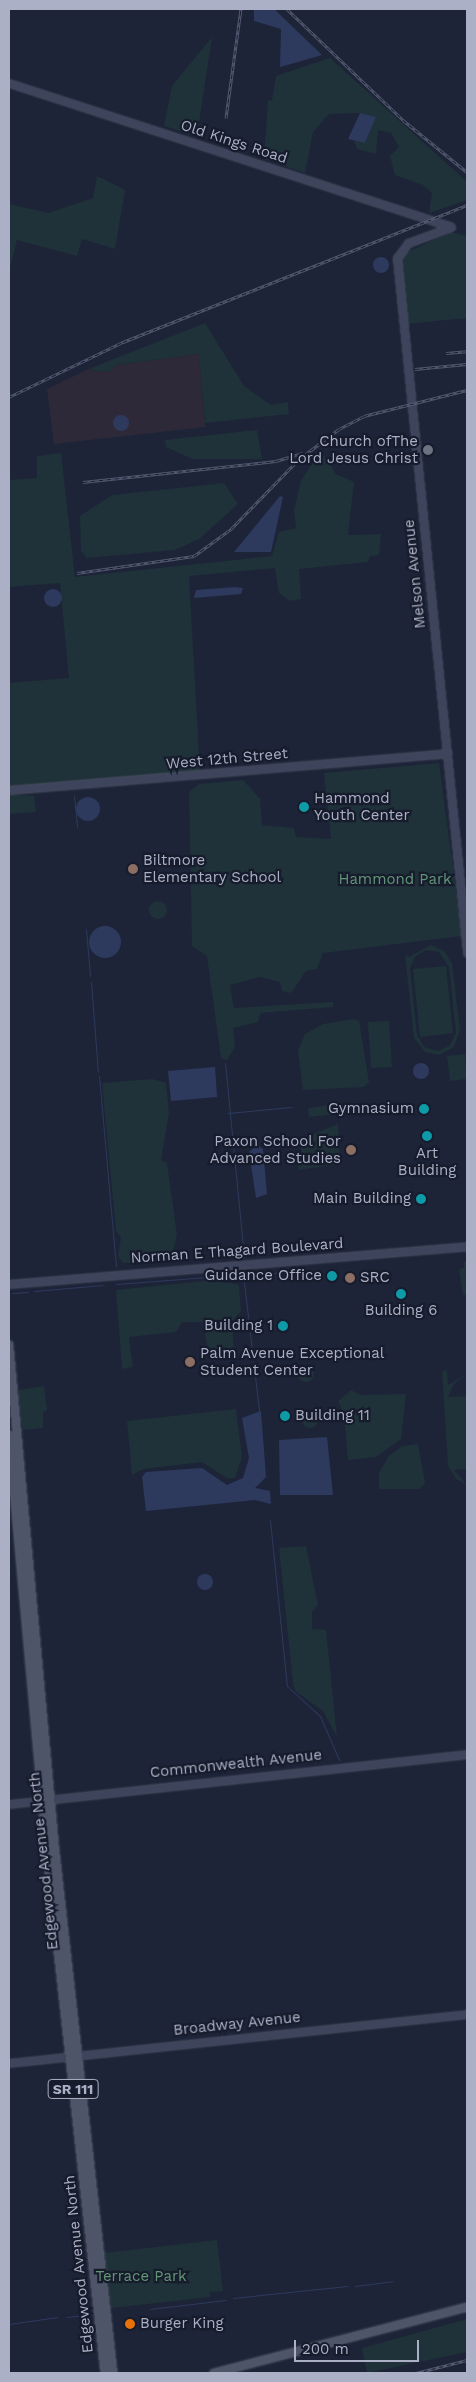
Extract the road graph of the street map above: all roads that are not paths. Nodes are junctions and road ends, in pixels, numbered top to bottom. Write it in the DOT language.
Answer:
graph roads {
  1 [pos="9,83"];
  2 [pos="450,227"];
  3 [pos="447,753"];
  4 [pos="9,790"];
  5 [pos="467,952"];
  6 [pos="467,1246"];
  7 [pos="9,1284"];
  8 [pos="9,1345"];
  9 [pos="9,1435"];
  10 [pos="467,1754"];
  11 [pos="46,1799"];
  12 [pos="9,1804"];
  13 [pos="467,2014"];
  14 [pos="73,2055"];
  15 [pos="9,2063"];
  16 [pos="467,2307"];
  17 [pos="237,2369"];
  18 [pos="105,2373"];
  19 [pos="113,2373"];
  20 [pos="214,2373"];
  21 [pos="228,2373"];
  1 -- 2 [label="street, Old Kings Road"];
  2 -- 3 [label="street, Melson Avenue"];
  3 -- 4 [label="street, West 12th Street"];
  3 -- 5 [label="street, Melson Avenue"];
  6 -- 7 [label="street, Norman E Thagard Boulevard"];
  8 -- 11 [label="main road, Edgewood Avenue North / SR 111"];
  9 -- 11 [label="main road, Edgewood Avenue North / SR 111"];
  10 -- 11 [label="street, Commonwealth Avenue"];
  11 -- 12 [label="street, Commonwealth Avenue"];
  11 -- 14 [label="main road, Edgewood Avenue North / SR 111"];
  13 -- 14 [label="street, Broadway Avenue"];
  14 -- 15 [label="street, Broadway Avenue"];
  14 -- 18 [label="main road, Edgewood Avenue North / SR 111"];
  14 -- 19 [label="main road, Edgewood Avenue North / SR 111"];
  16 -- 17 [label="main road"];
  17 -- 20 [label="main road"];
  17 -- 21 [label="main road"];
}
